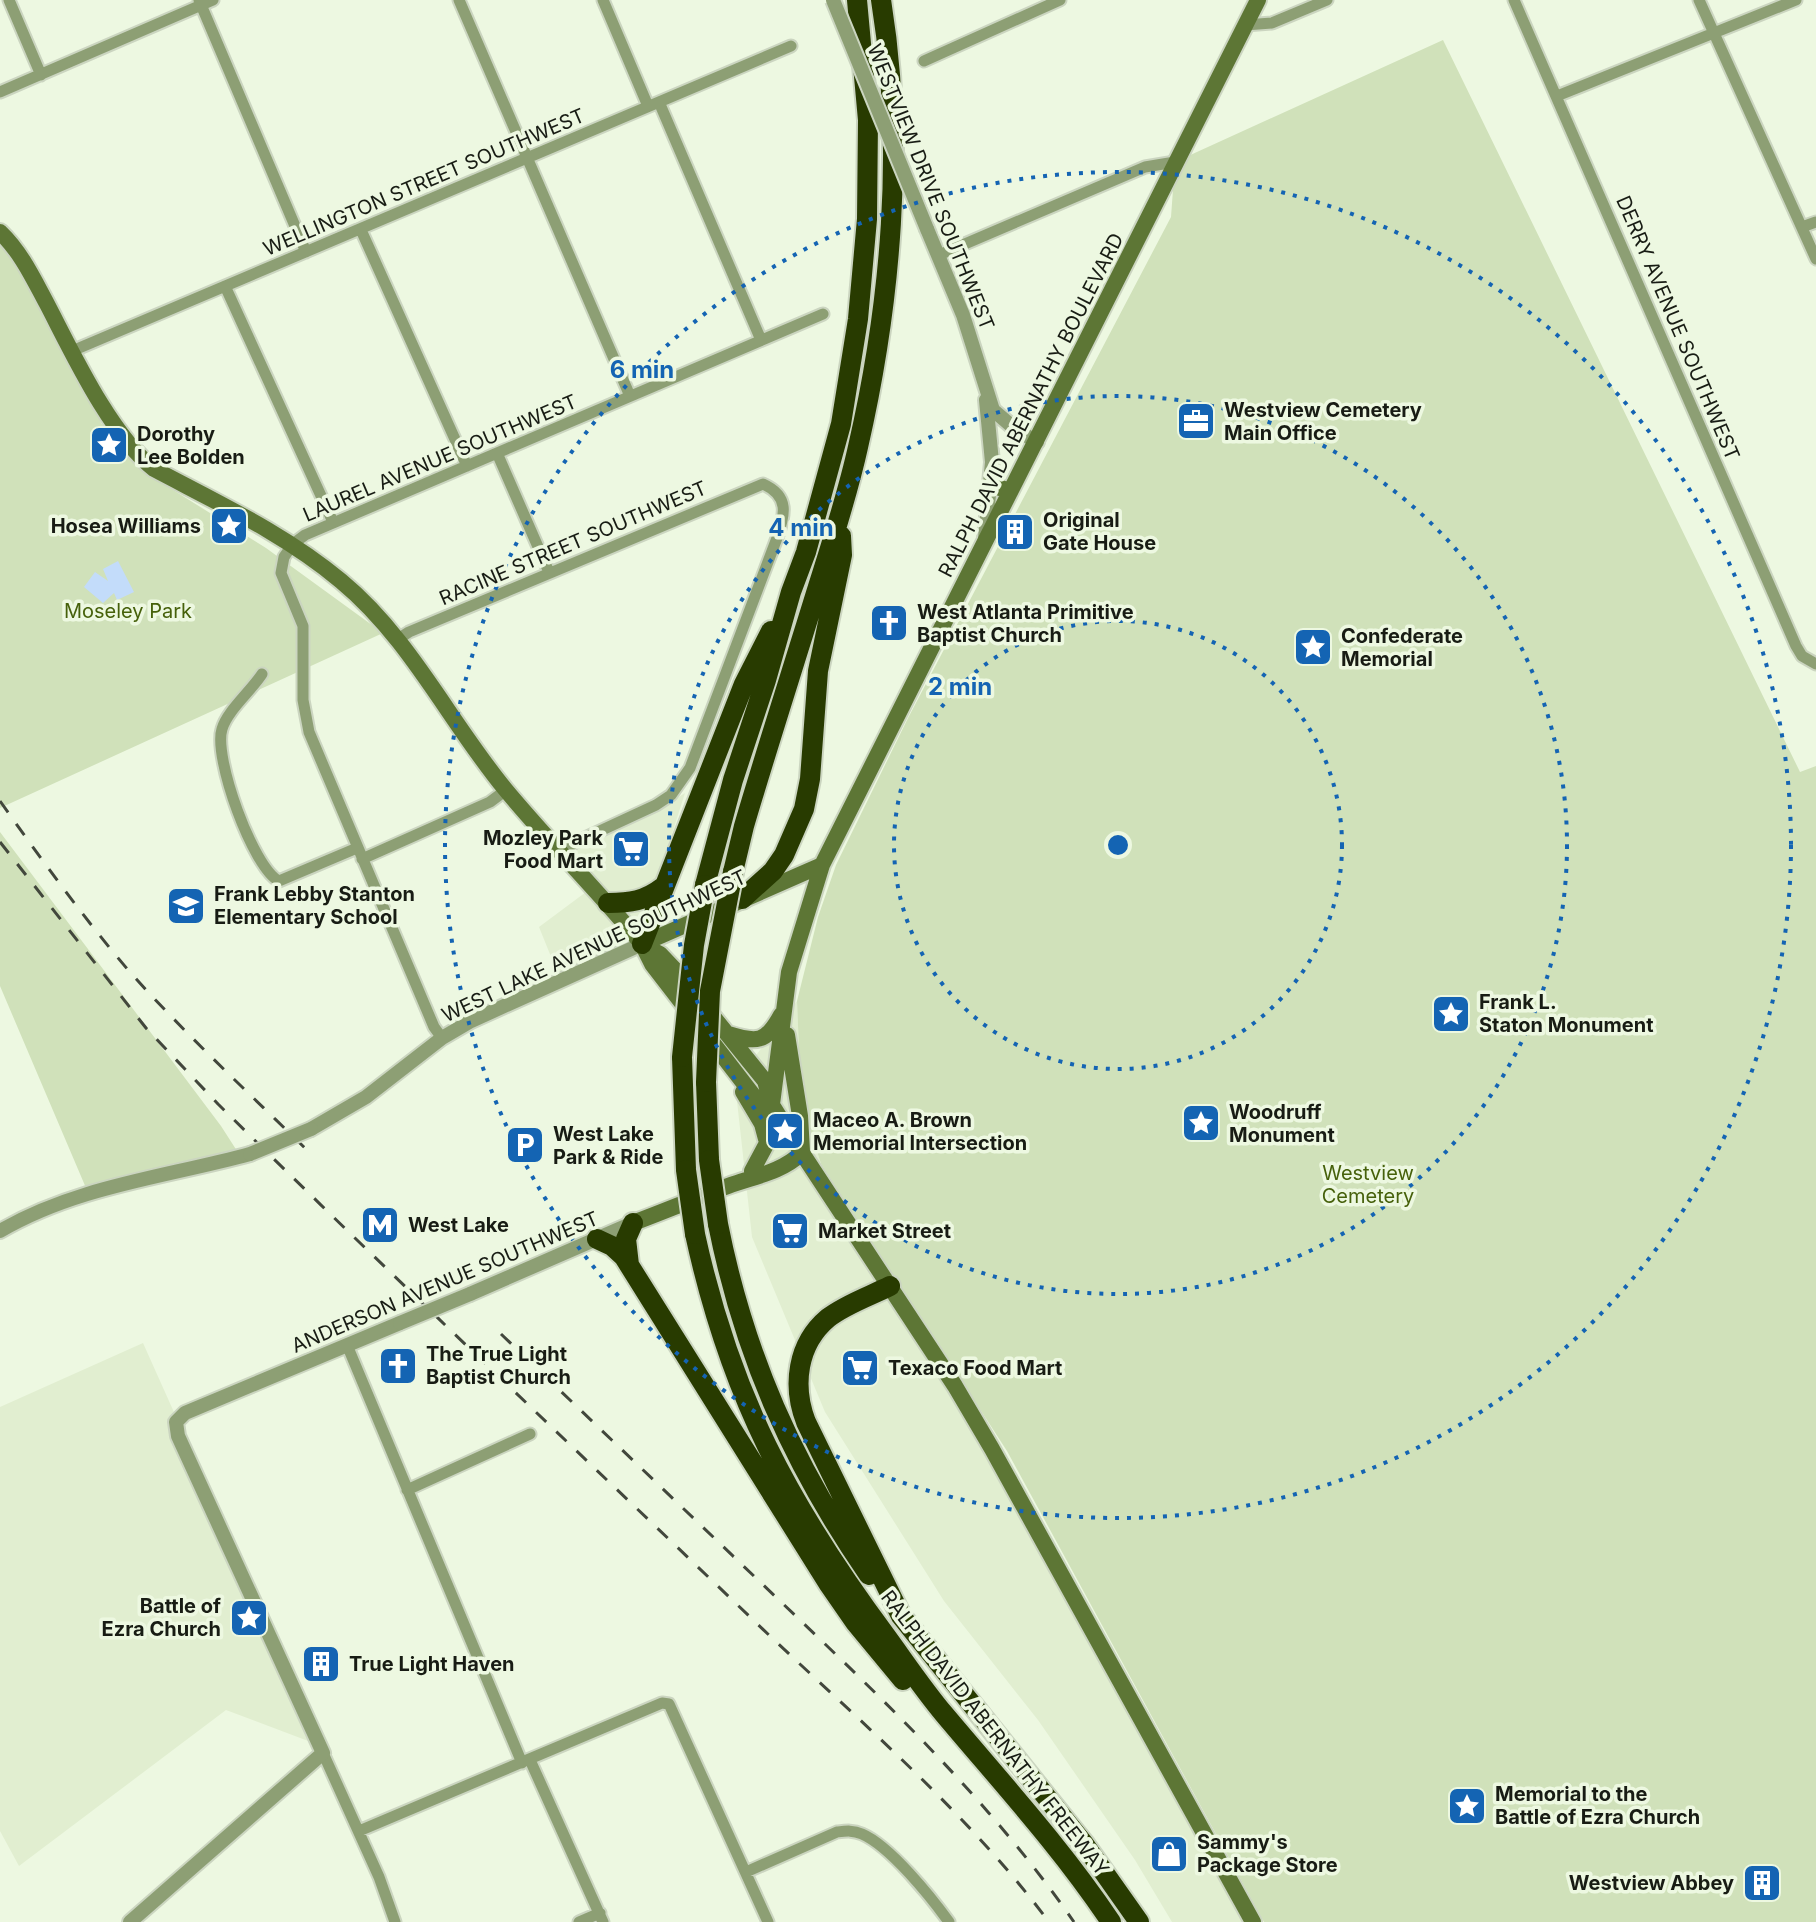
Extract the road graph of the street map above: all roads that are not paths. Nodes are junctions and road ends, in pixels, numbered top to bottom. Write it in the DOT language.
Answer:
graph roads {
  1 [pos="9,0"];
  2 [pos="459,0"];
  3 [pos="603,0"];
  4 [pos="833,0"];
  5 [pos="857,0"];
  6 [pos="881,0"];
  7 [pos="1060,0"];
  8 [pos="1258,0"];
  9 [pos="1327,0"];
  10 [pos="1514,0"];
  11 [pos="1699,0"];
  12 [pos="1796,0"];
  13 [pos="205,2"];
  14 [pos="1245,25"];
  15 [pos="1714,32"];
  16 [pos="791,46"];
  17 [pos="924,61"];
  18 [pos="41,75"];
  19 [pos="0,92"];
  20 [pos="1557,96"];
  21 [pos="654,104"];
  22 [pos="526,158"];
  23 [pos="1175,162"];
  24 [pos="1816,222"];
  25 [pos="1802,227"];
  26 [pos="361,230"];
  27 [pos="0,232"];
  28 [pos="0,244"];
  29 [pos="306,252"];
  30 [pos="939,255"];
  31 [pos="1816,259"];
  32 [pos="22,261"];
  33 [pos="225,286"];
  34 [pos="823,314"];
  35 [pos="761,340"];
  36 [pos="72,351"];
  37 [pos="986,392"];
  38 [pos="630,396"];
  39 [pos="1037,442"];
  40 [pos="497,453"];
  41 [pos="467,466"];
  42 [pos="991,485"];
  43 [pos="1010,491"];
  44 [pos="840,513"];
  45 [pos="333,522"];
  46 [pos="984,540"];
  47 [pos="293,544"];
  48 [pos="549,572"];
  49 [pos="791,592"];
  50 [pos="398,639"];
  51 [pos="1816,664"];
  52 [pos="262,674"];
  53 [pos="506,790"];
  54 [pos="563,852"];
  55 [pos="360,853"];
  56 [pos="822,865"];
  57 [pos="663,887"];
  58 [pos="742,899"];
  59 [pos="608,903"];
  60 [pos="686,925"];
  61 [pos="642,944"];
  62 [pos="678,973"];
  63 [pos="783,1010"];
  64 [pos="728,1034"];
  65 [pos="442,1038"];
  66 [pos="772,1105"];
  67 [pos="767,1143"];
  68 [pos="802,1153"];
  69 [pos="752,1171"];
  70 [pos="733,1184"];
  71 [pos="633,1223"];
  72 [pos="0,1231"];
  73 [pos="597,1239"];
  74 [pos="629,1265"];
  75 [pos="890,1286"];
  76 [pos="347,1345"];
  77 [pos="530,1434"];
  78 [pos="407,1490"];
  79 [pos="901,1616"];
  80 [pos="942,1711"];
  81 [pos="323,1753"];
  82 [pos="526,1762"];
  83 [pos="359,1831"];
  84 [pos="746,1872"];
  85 [pos="602,1918"];
  86 [pos="130,1922"];
  87 [pos="395,1922"];
  88 [pos="579,1922"];
  89 [pos="768,1922"];
  90 [pos="949,1922"];
  91 [pos="1111,1922"];
  92 [pos="1139,1922"];
  93 [pos="1253,1922"];
  1 -- 18 [label="street"];
  2 -- 22 [label="street"];
  3 -- 21 [label="street"];
  4 -- 30 [label="street, WESTVIEW DRIVE SOUTHWEST, bridge"];
  5 -- 49 [label="highway, RALPH DAVID ABERNATHY FREEWAY"];
  6 -- 44 [label="highway, RALPH DAVID ABERNATHY FREEWAY"];
  7 -- 17 [label="street"];
  8 -- 14 [label="main road, RALPH DAVID ABERNATHY BOULEVARD"];
  9 -- 14 [label="street"];
  10 -- 20 [label="street, DERRY AVENUE SOUTHWEST"];
  11 -- 15 [label="street"];
  12 -- 15 [label="street"];
  13 -- 18 [label="street"];
  13 -- 29 [label="street"];
  14 -- 23 [label="main road, RALPH DAVID ABERNATHY BOULEVARD"];
  15 -- 20 [label="street"];
  15 -- 25 [label="street"];
  16 -- 21 [label="street, WELLINGTON STREET SOUTHWEST"];
  18 -- 19 [label="street"];
  20 -- 51 [label="street, DERRY AVENUE SOUTHWEST"];
  21 -- 22 [label="street, WELLINGTON STREET SOUTHWEST"];
  21 -- 35 [label="street"];
  22 -- 26 [label="street, WELLINGTON STREET SOUTHWEST"];
  22 -- 38 [label="street"];
  23 -- 30 [label="street"];
  23 -- 39 [label="main road, RALPH DAVID ABERNATHY BOULEVARD"];
  24 -- 25 [label="street"];
  25 -- 31 [label="street"];
  26 -- 29 [label="street, WELLINGTON STREET SOUTHWEST"];
  26 -- 41 [label="street"];
  27 -- 32 [label="main road"];
  28 -- 32 [label="main road"];
  29 -- 33 [label="street, WELLINGTON STREET SOUTHWEST"];
  30 -- 37 [label="street, WESTVIEW DRIVE SOUTHWEST"];
  32 -- 36 [label="main road"];
  33 -- 36 [label="street, WELLINGTON STREET SOUTHWEST"];
  33 -- 45 [label="street"];
  34 -- 35 [label="street, LAUREL AVENUE SOUTHWEST"];
  35 -- 38 [label="street, LAUREL AVENUE SOUTHWEST"];
  36 -- 47 [label="main road"];
  37 -- 39 [label="street, WESTVIEW DRIVE SOUTHWEST"];
  37 -- 42 [label="street, WESTVIEW DRIVE SOUTHWEST"];
  38 -- 40 [label="street, LAUREL AVENUE SOUTHWEST"];
  39 -- 43 [label="main road, RALPH DAVID ABERNATHY BOULEVARD"];
  40 -- 41 [label="street, LAUREL AVENUE SOUTHWEST"];
  40 -- 48 [label="street"];
  41 -- 45 [label="street, LAUREL AVENUE SOUTHWEST"];
  42 -- 43 [label="main road"];
  42 -- 46 [label="street, WESTVIEW DRIVE SOUTHWEST"];
  43 -- 46 [label="main road, RALPH DAVID ABERNATHY BOULEVARD"];
  44 -- 58 [label="highway"];
  44 -- 79 [label="highway, RALPH DAVID ABERNATHY FREEWAY, bridge"];
  45 -- 47 [label="street, LAUREL AVENUE SOUTHWEST"];
  46 -- 56 [label="main road, RALPH DAVID ABERNATHY BOULEVARD"];
  47 -- 50 [label="main road"];
  47 -- 55 [label="street"];
  48 -- 50 [label="street, RACINE STREET SOUTHWEST"];
  48 -- 54 [label="street, RACINE STREET SOUTHWEST"];
  49 -- 57 [label="highway"];
  49 -- 80 [label="highway, RALPH DAVID ABERNATHY FREEWAY, bridge"];
  50 -- 53 [label="main road"];
  52 -- 55 [label="street"];
  53 -- 54 [label="main road"];
  53 -- 55 [label="street"];
  54 -- 59 [label="main road"];
  55 -- 65 [label="street"];
  56 -- 58 [label="main road, WEST LAKE AVENUE SOUTHWEST"];
  56 -- 63 [label="main road, RALPH DAVID ABERNATHY BOULEVARD"];
  57 -- 59 [label="highway"];
  57 -- 61 [label="highway"];
  58 -- 60 [label="main road, WEST LAKE AVENUE SOUTHWEST"];
  59 -- 61 [label="main road"];
  60 -- 61 [label="main road, WEST LAKE AVENUE SOUTHWEST"];
  60 -- 62 [label="main road"];
  61 -- 62 [label="main road"];
  61 -- 65 [label="street, WEST LAKE AVENUE SOUTHWEST"];
  61 -- 66 [label="main road"];
  61 -- 67 [label="main road"];
  62 -- 64 [label="main road"];
  63 -- 64 [label="main road"];
  63 -- 66 [label="main road, RALPH DAVID ABERNATHY BOULEVARD"];
  63 -- 68 [label="main road"];
  64 -- 66 [label="main road"];
  65 -- 72 [label="street, WEST LAKE AVENUE SOUTHWEST, bridge"];
  66 -- 67 [label="main road, RALPH DAVID ABERNATHY BOULEVARD"];
  66 -- 68 [label="main road"];
  67 -- 69 [label="main road"];
  68 -- 69 [label="main road, ANDERSON AVENUE SOUTHWEST"];
  68 -- 70 [label="main road, ANDERSON AVENUE SOUTHWEST"];
  68 -- 75 [label="main road"];
  69 -- 70 [label="main road, ANDERSON AVENUE SOUTHWEST"];
  70 -- 71 [label="main road, ANDERSON AVENUE SOUTHWEST"];
  71 -- 73 [label="street, ANDERSON AVENUE SOUTHWEST"];
  71 -- 74 [label="highway"];
  73 -- 74 [label="highway"];
  73 -- 76 [label="street, ANDERSON AVENUE SOUTHWEST, bridge"];
  74 -- 80 [label="highway"];
  75 -- 79 [label="highway"];
  75 -- 93 [label="main road"];
  76 -- 78 [label="street"];
  76 -- 81 [label="street, ANDERSON AVENUE SOUTHWEST"];
  77 -- 78 [label="street"];
  78 -- 82 [label="street"];
  79 -- 92 [label="highway"];
  80 -- 91 [label="highway, RALPH DAVID ABERNATHY FREEWAY"];
  81 -- 83 [label="street"];
  81 -- 86 [label="street"];
  82 -- 83 [label="street"];
  82 -- 84 [label="street"];
  82 -- 85 [label="street"];
  83 -- 87 [label="street"];
  84 -- 89 [label="street"];
  84 -- 90 [label="street"];
  85 -- 88 [label="street"];
}
